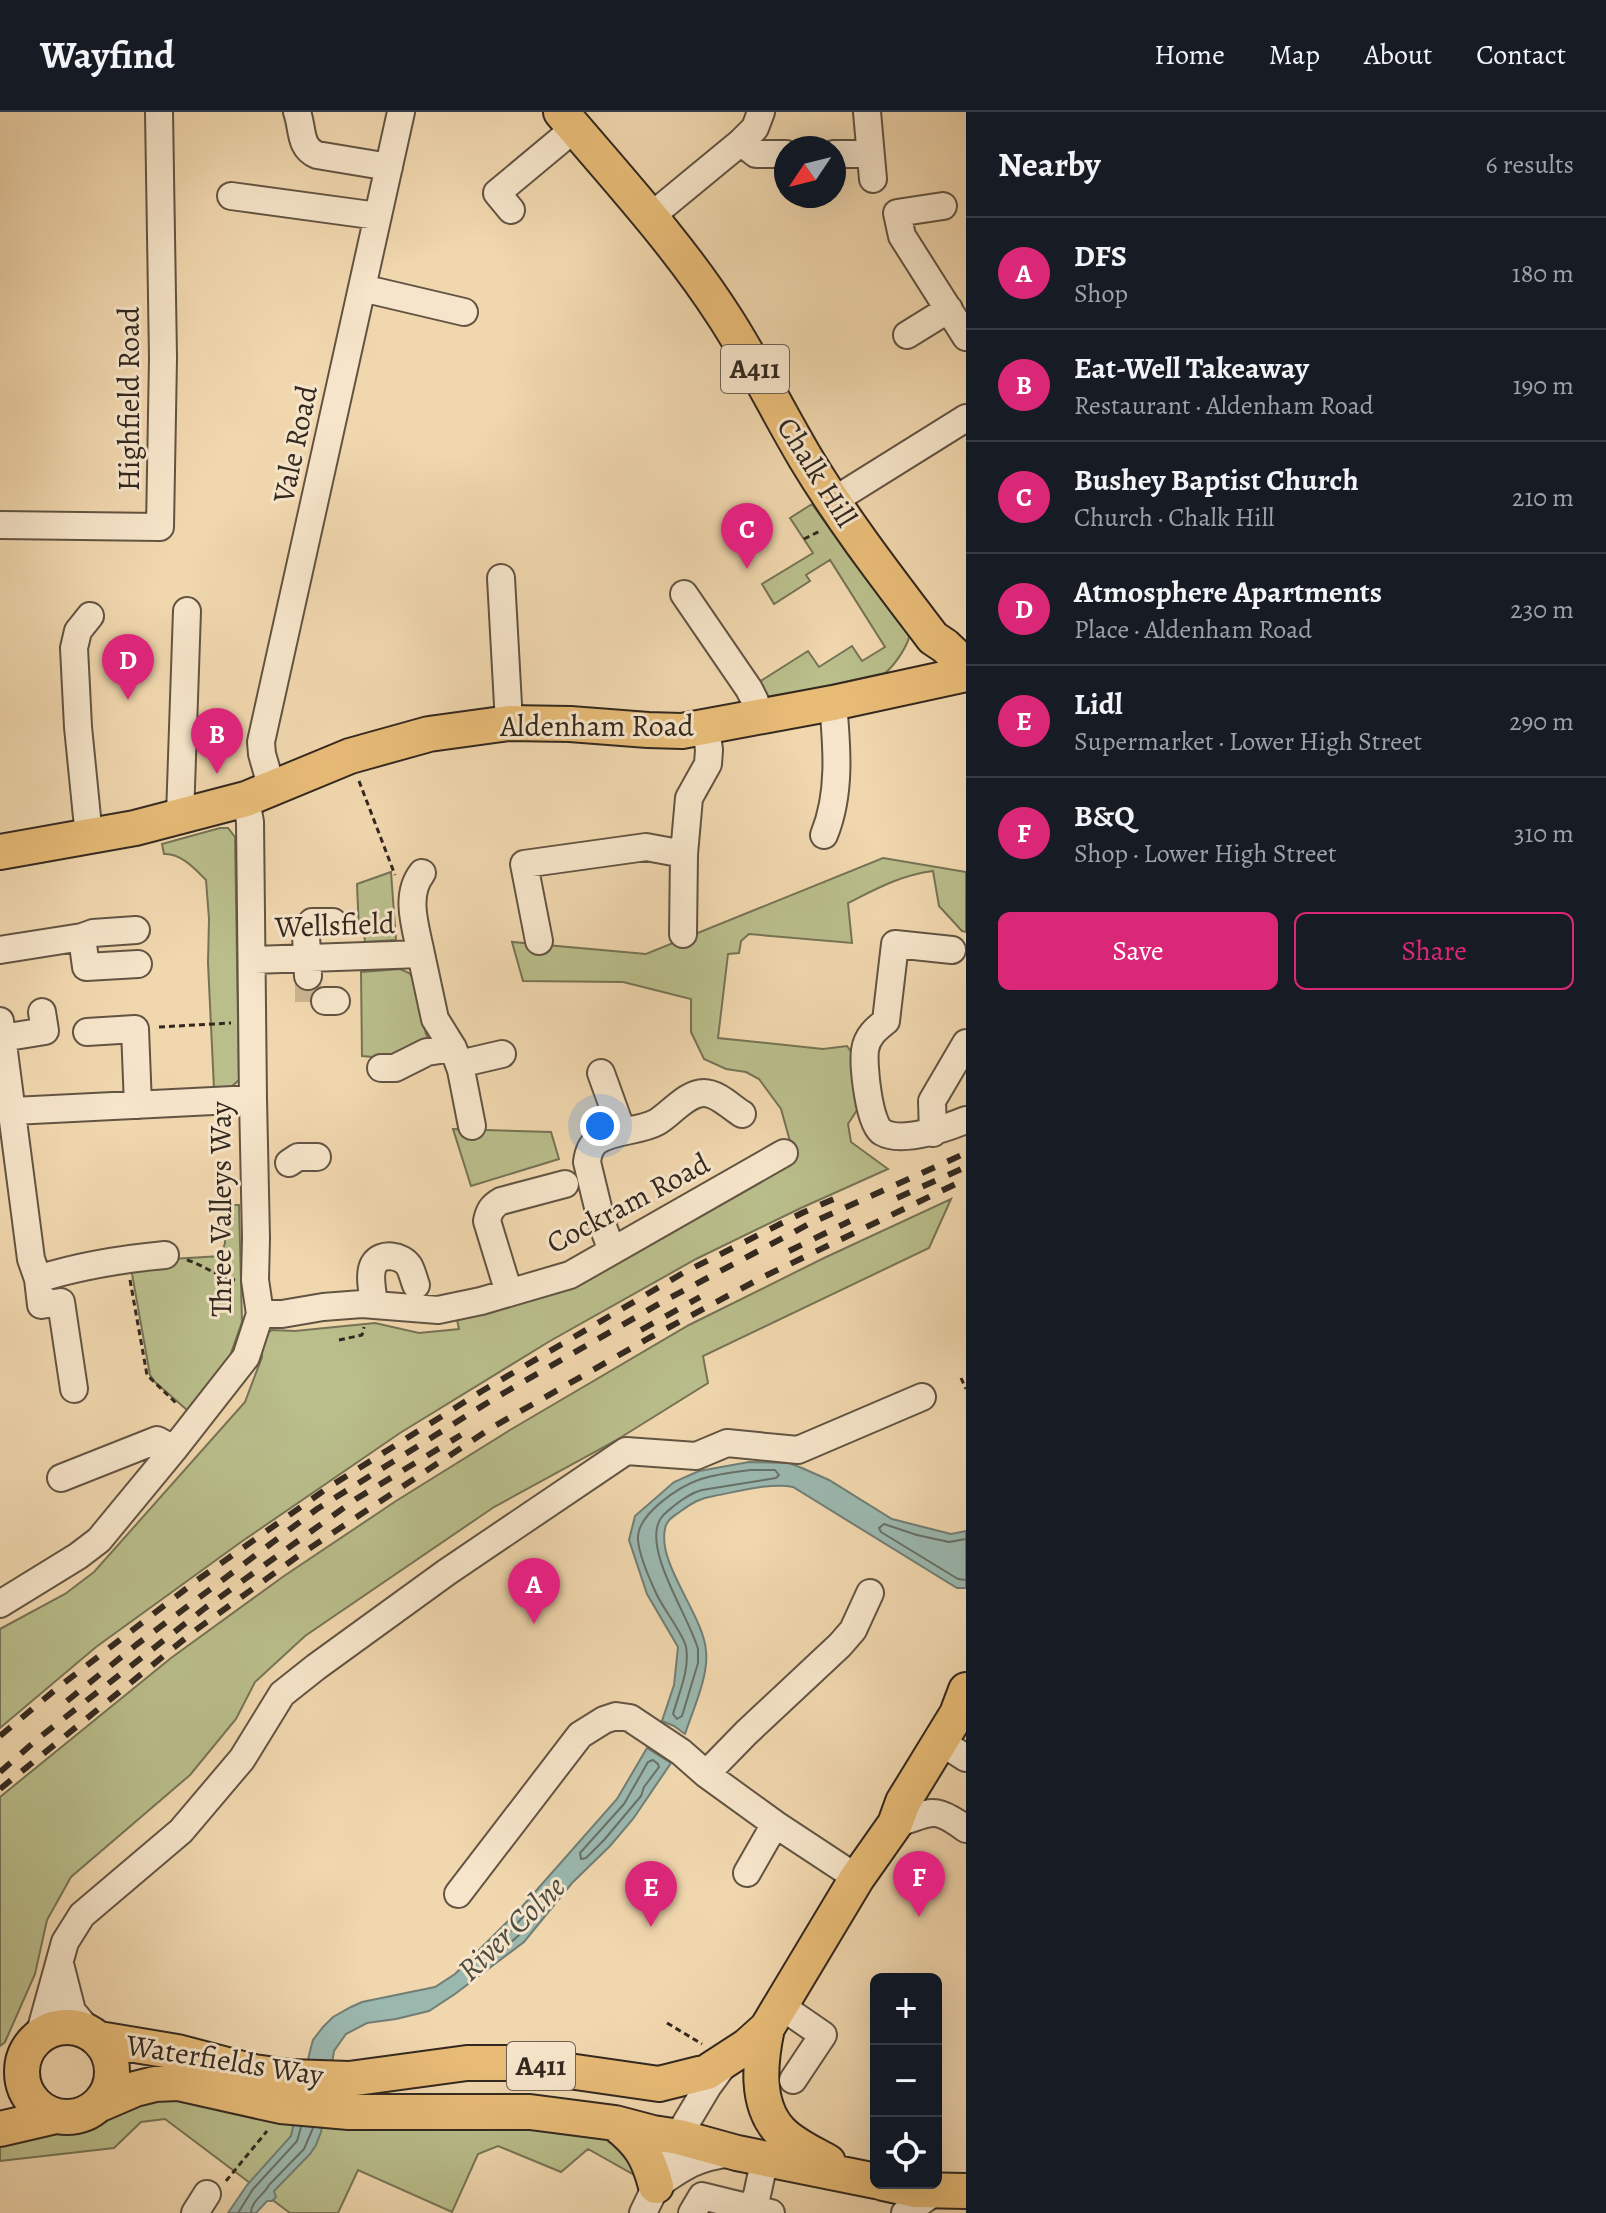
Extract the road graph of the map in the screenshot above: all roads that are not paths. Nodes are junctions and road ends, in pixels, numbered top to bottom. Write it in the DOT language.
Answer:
graph roads {
  1 [pos="159,112"];
  2 [pos="297,112"];
  3 [pos="401,112"];
  4 [pos="761,112"];
  5 [pos="867,112"];
  6 [pos="568,120"];
  7 [pos="741,142"];
  8 [pos="774,154"];
  9 [pos="846,158"];
  10 [pos="389,167"];
  11 [pos="231,196"];
  12 [pos="943,206"];
  13 [pos="511,210"];
  14 [pos="378,216"];
  15 [pos="650,217"];
  16 [pos="362,288"];
  17 [pos="949,309"];
  18 [pos="464,312"];
  19 [pos="907,335"];
  20 [pos="966,337"];
  21 [pos="966,418"];
  22 [pos="832,513"];
  23 [pos="0,525"];
  24 [pos="501,578"];
  25 [pos="684,594"];
  26 [pos="187,611"];
  27 [pos="90,616"];
  28 [pos="963,678"];
  29 [pos="833,703"];
  30 [pos="759,717"];
  31 [pos="509,723"];
  32 [pos="706,727"];
  33 [pos="259,794"];
  34 [pos="180,816"];
  35 [pos="824,835"];
  36 [pos="89,837"];
  37 [pos="0,852"];
  38 [pos="684,854"];
  39 [pos="409,876"];
  40 [pos="136,930"];
  41 [pos="683,934"];
  42 [pos="82,937"];
  43 [pos="539,941"];
  44 [pos="0,950"];
  45 [pos="952,950"];
  46 [pos="421,954"];
  47 [pos="252,960"];
  48 [pos="138,964"];
  49 [pos="42,1012"];
  50 [pos="87,1032"];
  51 [pos="966,1043"];
  52 [pos="2,1046"];
  53 [pos="502,1054"];
  54 [pos="456,1056"];
  55 [pos="381,1068"];
  56 [pos="601,1073"];
  57 [pos="253,1099"];
  58 [pos="138,1105"];
  59 [pos="13,1111"];
  60 [pos="742,1114"];
  61 [pos="966,1120"];
  62 [pos="472,1126"];
  63 [pos="622,1131"];
  64 [pos="933,1133"];
  65 [pos="784,1153"];
  66 [pos="317,1157"];
  67 [pos="272,1168"];
  68 [pos="565,1184"];
  69 [pos="612,1251"];
  70 [pos="165,1255"];
  71 [pos="38,1279"];
  72 [pos="416,1285"];
  73 [pos="509,1293"];
  74 [pos="374,1304"];
  75 [pos="260,1314"];
  76 [pos="74,1389"];
  77 [pos="922,1397"];
  78 [pos="174,1449"];
  79 [pos="61,1478"];
  80 [pos="870,1593"];
  81 [pos="0,1604"];
  82 [pos="966,1690"];
  83 [pos="954,1750"];
  84 [pos="706,1774"];
  85 [pos="775,1824"];
  86 [pos="895,1824"];
  87 [pos="966,1829"];
  88 [pos="747,1873"];
  89 [pos="857,1878"];
  90 [pos="458,1894"];
  91 [pos="60,1960"];
  92 [pos="774,2017"];
  93 [pos="95,2036"];
  94 [pos="716,2053"];
  95 [pos="20,2061"];
  96 [pos="793,2080"];
  97 [pos="287,2096"];
  98 [pos="100,2104"];
  99 [pos="56,2116"];
  100 [pos="615,2123"];
  101 [pos="0,2129"];
  102 [pos="679,2137"];
  103 [pos="751,2156"];
  104 [pos="870,2179"];
  105 [pos="870,2180"];
  106 [pos="911,2189"];
  107 [pos="951,2191"];
  108 [pos="649,2199"];
  109 [pos="756,2211"];
  110 [pos="692,2213"];
  111 [pos="905,2213"];
  1 -- 23 [label="street, Highfield Road"];
  2 -- 10 [label="street"];
  3 -- 10 [label="street, Vale Road"];
  4 -- 7 [label="street"];
  5 -- 9 [label="street"];
  6 -- 13 [label="street"];
  6 -- 15 [label="main road, Chalk Hill / A411"];
  7 -- 8 [label="street"];
  7 -- 15 [label="street"];
  10 -- 14 [label="street, Vale Road"];
  11 -- 14 [label="street"];
  12 -- 17 [label="street"];
  14 -- 16 [label="street, Vale Road"];
  15 -- 22 [label="main road, Chalk Hill / A411"];
  16 -- 18 [label="street"];
  16 -- 33 [label="street, Vale Road"];
  17 -- 19 [label="street"];
  17 -- 20 [label="street"];
  21 -- 22 [label="street"];
  22 -- 28 [label="main road, Chalk Hill / A411"];
  24 -- 31 [label="street"];
  25 -- 30 [label="street"];
  26 -- 34 [label="street"];
  27 -- 36 [label="street"];
  28 -- 29 [label="main road, Aldenham Road"];
  29 -- 30 [label="main road, Aldenham Road"];
  29 -- 35 [label="street"];
  30 -- 32 [label="main road, Aldenham Road"];
  31 -- 32 [label="main road, Aldenham Road"];
  31 -- 33 [label="main road, Aldenham Road"];
  32 -- 38 [label="street"];
  33 -- 34 [label="main road, Aldenham Road"];
  33 -- 47 [label="street, Three Valleys Way"];
  34 -- 36 [label="main road, Aldenham Road"];
  36 -- 37 [label="main road, Aldenham Road"];
  38 -- 41 [label="street"];
  38 -- 43 [label="street"];
  39 -- 46 [label="street, Wellsfield"];
  40 -- 42 [label="street"];
  42 -- 44 [label="street"];
  42 -- 48 [label="street"];
  45 -- 64 [label="street"];
  46 -- 47 [label="street, Wellsfield"];
  46 -- 54 [label="street, Wellsfield"];
  47 -- 57 [label="street, Three Valleys Way"];
  49 -- 52 [label="street"];
  50 -- 58 [label="street"];
  51 -- 64 [label="street"];
  52 -- 59 [label="street"];
  53 -- 54 [label="street"];
  54 -- 55 [label="street"];
  54 -- 62 [label="street, Wellsfield"];
  56 -- 63 [label="street"];
  57 -- 58 [label="street"];
  57 -- 67 [label="street, Three Valleys Way"];
  58 -- 59 [label="street"];
  59 -- 71 [label="street"];
  60 -- 63 [label="street"];
  61 -- 64 [label="street"];
  63 -- 69 [label="street"];
  65 -- 69 [label="street, Cockram Road"];
  66 -- 67 [label="street"];
  67 -- 75 [label="street, Three Valleys Way"];
  68 -- 73 [label="street"];
  69 -- 73 [label="street, Cockram Road"];
  70 -- 71 [label="street"];
  71 -- 76 [label="street"];
  72 -- 74 [label="street"];
  73 -- 74 [label="street, Cockram Road"];
  74 -- 75 [label="street, Cockram Road"];
  75 -- 78 [label="street, Three Valleys Way"];
  77 -- 91 [label="street"];
  78 -- 79 [label="street"];
  78 -- 81 [label="street, Three Valleys Way"];
  80 -- 84 [label="street"];
  82 -- 83 [label="main road, A411"];
  83 -- 86 [label="main road, A411"];
  84 -- 85 [label="street"];
  84 -- 90 [label="street"];
  85 -- 88 [label="street"];
  85 -- 89 [label="street"];
  86 -- 87 [label="street"];
  86 -- 89 [label="main road, A411"];
  89 -- 92 [label="main road, A411"];
  91 -- 93 [label="street"];
  91 -- 95 [label="street"];
  92 -- 94 [label="main road, A411"];
  92 -- 96 [label="street"];
  92 -- 104 [label="main road, A411"];
  93 -- 95 [label="main road"];
  93 -- 97 [label="main road, Waterfields Way / A411"];
  93 -- 98 [label="main road"];
  94 -- 97 [label="main road, Waterfields Way / A411"];
  94 -- 102 [label="street"];
  95 -- 99 [label="main road"];
  97 -- 98 [label="main road, Waterfields Way / A411"];
  97 -- 100 [label="main road, Waterfields Way / A411"];
  98 -- 99 [label="main road"];
  99 -- 101 [label="main road"];
  100 -- 102 [label="main road, Waterfields Way / A411"];
  100 -- 108 [label="main road"];
  102 -- 103 [label="main road, A411"];
  102 -- 108 [label="street"];
  103 -- 105 [label="main road, A411"];
  103 -- 108 [label="street"];
  103 -- 109 [label="street"];
  106 -- 107 [label="main road, A411"];
  107 -- 111 [label="street"];
  109 -- 110 [label="street"];
}
